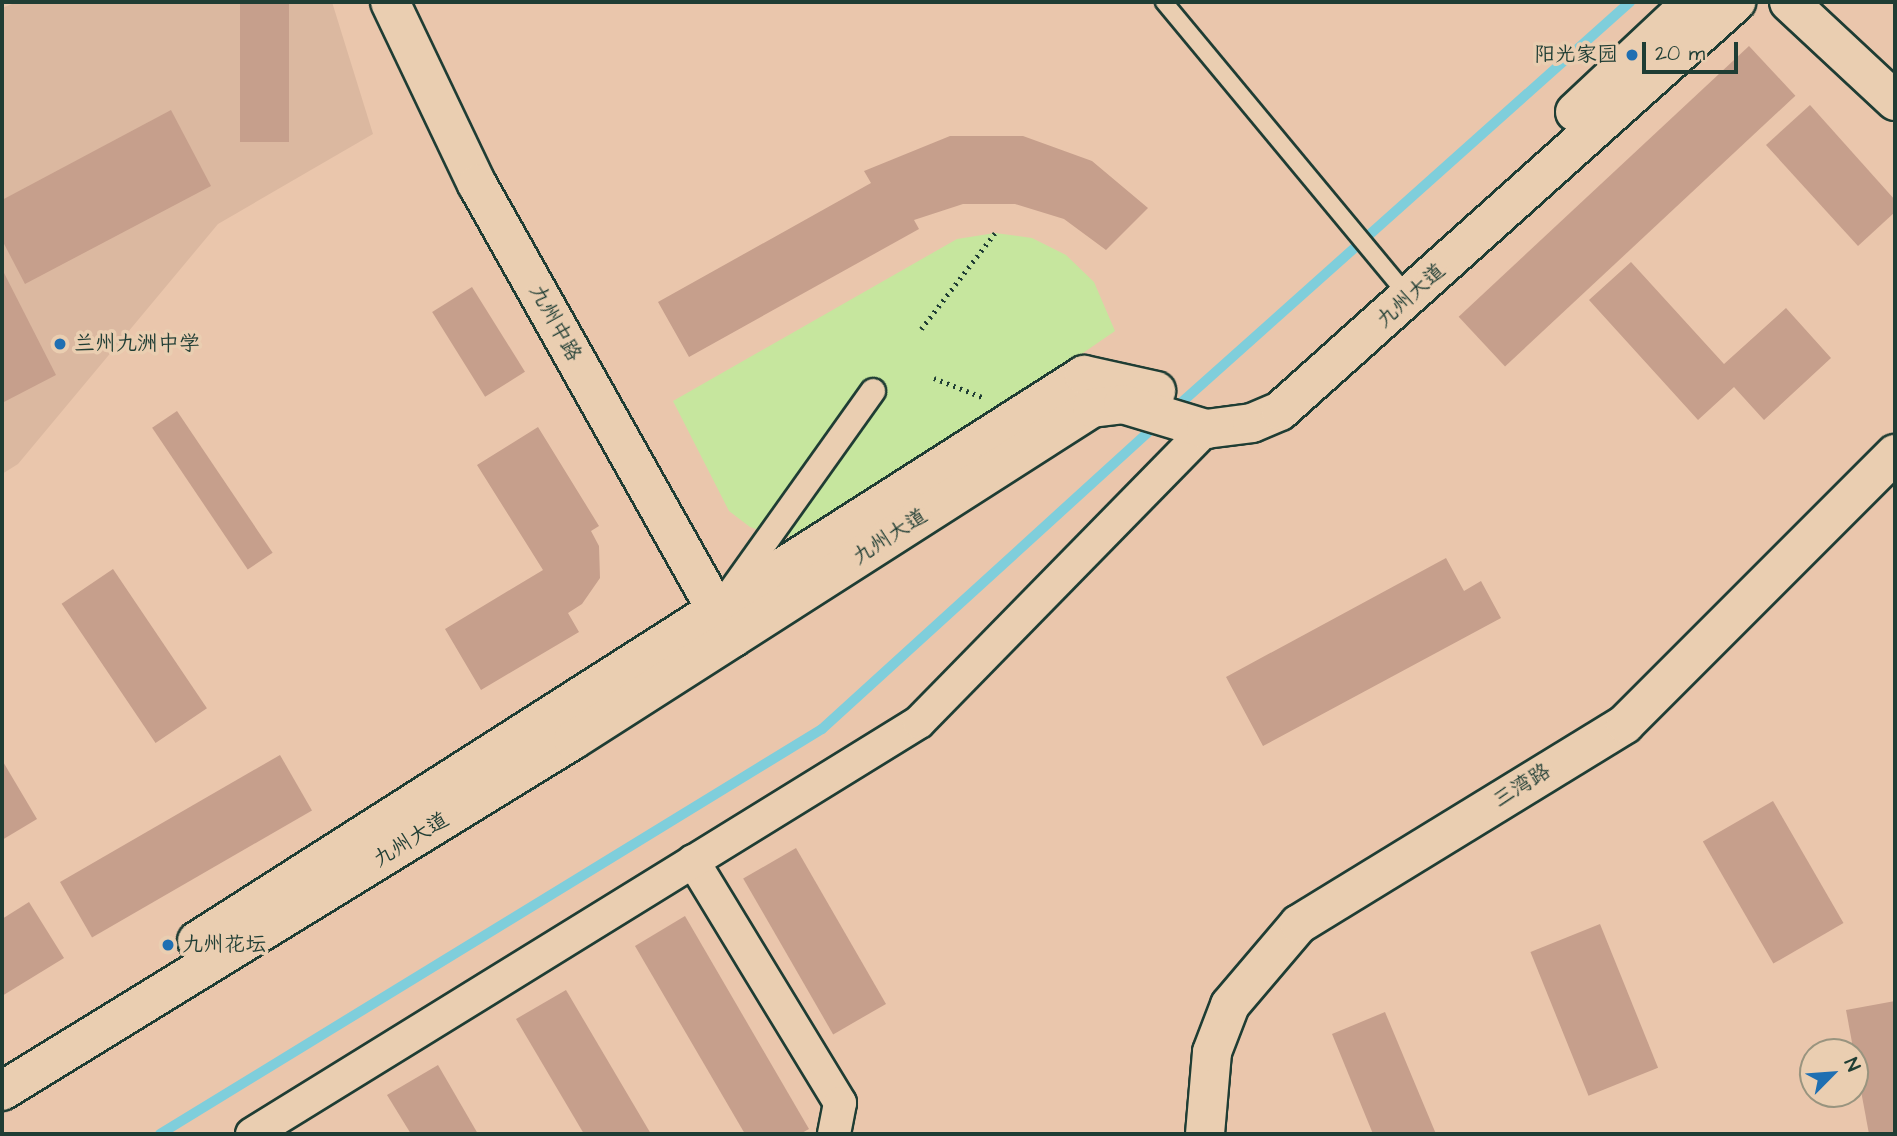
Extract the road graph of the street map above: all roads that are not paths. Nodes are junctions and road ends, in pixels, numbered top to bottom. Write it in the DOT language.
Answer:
graph roads {
  1 [pos="390,2"];
  2 [pos="1164,2"];
  3 [pos="1789,2"];
  4 [pos="1704,7"];
  5 [pos="1895,101"];
  6 [pos="1395,279"];
  7 [pos="873,391"];
  8 [pos="1197,420"];
  9 [pos="1895,454"];
  10 [pos="725,624"];
  11 [pos="694,861"];
  12 [pos="2,1061"];
  13 [pos="2,1091"];
  14 [pos="252,1134"];
  15 [pos="834,1134"];
  16 [pos="1205,1134"];
  1 -- 10 [label="main road, 九州中路"];
  2 -- 6 [label="lane"];
  3 -- 5 [label="main road"];
  4 -- 6 [label="main road, 九州大道"];
  6 -- 8 [label="main road, 九州大道"];
  7 -- 10 [label="street"];
  8 -- 10 [label="main road, 九州大道"];
  8 -- 11 [label="street"];
  9 -- 16 [label="main road, 三湾路"];
  10 -- 12 [label="main road"];
  10 -- 13 [label="main road, 九州大道"];
  11 -- 14 [label="street"];
  11 -- 15 [label="street"];
}
